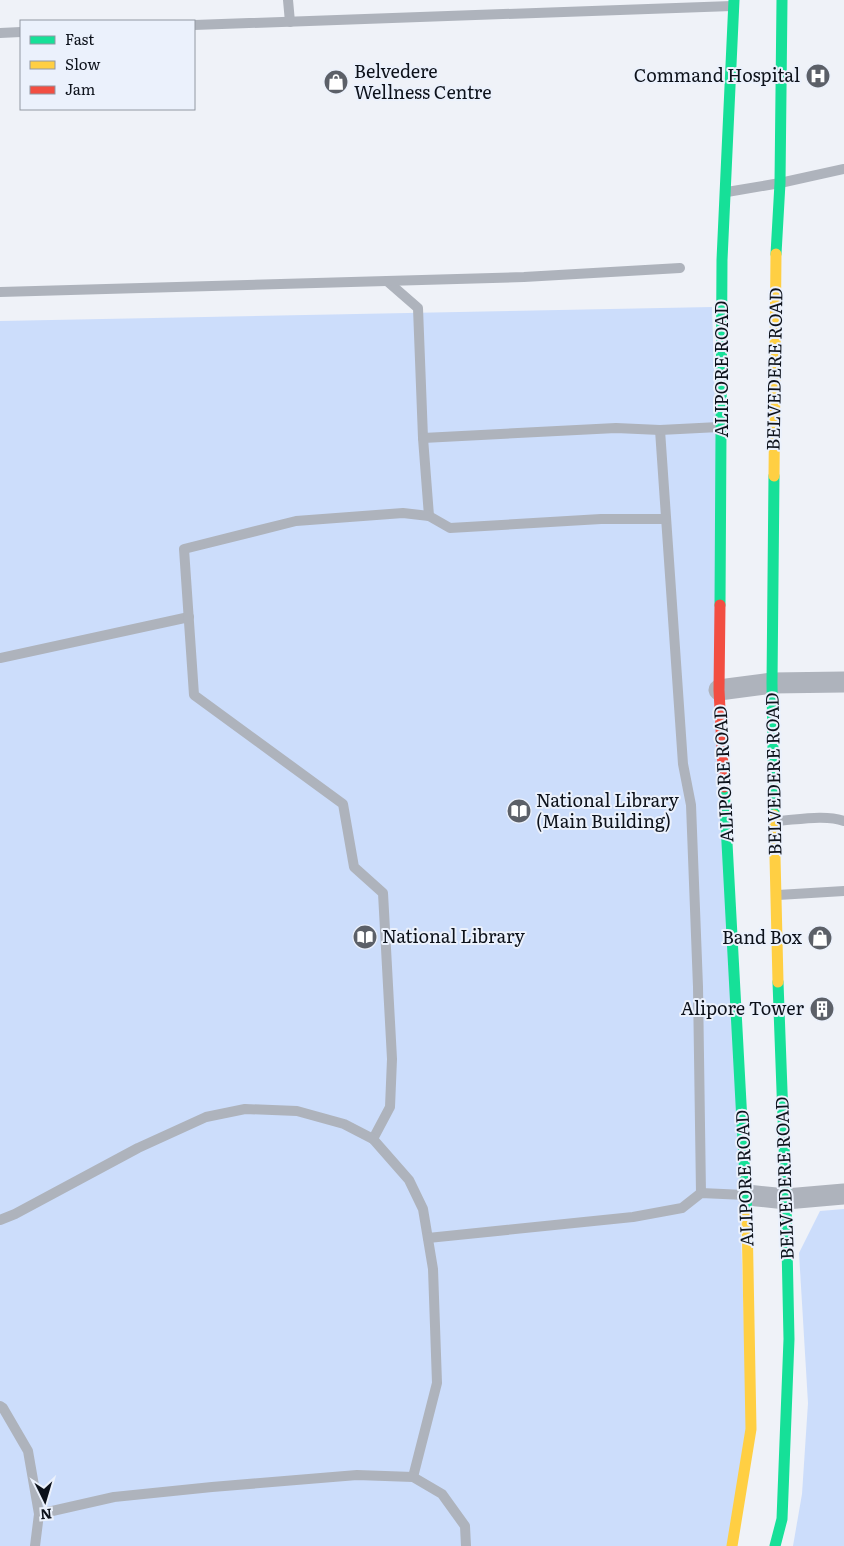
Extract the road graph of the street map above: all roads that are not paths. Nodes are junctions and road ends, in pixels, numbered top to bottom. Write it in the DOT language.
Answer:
graph roads {
  1 [pos="288,0"];
  2 [pos="782,0"];
  3 [pos="734,3"];
  4 [pos="696,4"];
  5 [pos="290,22"];
  6 [pos="195,25"];
  7 [pos="20,32"];
  8 [pos="0,33"];
  9 [pos="844,169"];
  10 [pos="780,183"];
  11 [pos="726,192"];
  12 [pos="680,268"];
  13 [pos="387,281"];
  14 [pos="0,292"];
  15 [pos="721,427"];
  16 [pos="660,430"];
  17 [pos="423,438"];
  18 [pos="430,516"];
  19 [pos="666,519"];
  20 [pos="188,617"];
  21 [pos="0,658"];
  22 [pos="844,682"];
  23 [pos="772,683"];
  24 [pos="719,690"];
  25 [pos="775,821"];
  26 [pos="844,821"];
  27 [pos="844,891"];
  28 [pos="776,895"];
  29 [pos="373,1139"];
  30 [pos="701,1193"];
  31 [pos="844,1194"];
  32 [pos="747,1195"];
  33 [pos="786,1199"];
  34 [pos="0,1220"];
  35 [pos="428,1238"];
  36 [pos="0,1406"];
  37 [pos="413,1477"];
  38 [pos="39,1514"];
  39 [pos="35,1546"];
  40 [pos="466,1546"];
  41 [pos="732,1546"];
  42 [pos="775,1546"];
  1 -- 5 [label="lane"];
  2 -- 10 [label="highway, BELVEDERE ROAD"];
  3 -- 4 [label="lane"];
  3 -- 11 [label="highway, ALIPORE ROAD"];
  4 -- 5 [label="lane"];
  5 -- 6 [label="lane"];
  7 -- 8 [label="lane"];
  9 -- 10 [label="lane"];
  10 -- 11 [label="lane"];
  10 -- 23 [label="highway, BELVEDERE ROAD"];
  11 -- 15 [label="highway, ALIPORE ROAD"];
  12 -- 13 [label="lane"];
  13 -- 14 [label="lane"];
  13 -- 17 [label="lane"];
  15 -- 16 [label="lane"];
  15 -- 24 [label="highway, ALIPORE ROAD"];
  16 -- 17 [label="lane"];
  16 -- 19 [label="lane"];
  17 -- 18 [label="lane"];
  18 -- 19 [label="lane"];
  18 -- 20 [label="lane"];
  19 -- 30 [label="lane"];
  20 -- 21 [label="lane"];
  20 -- 29 [label="lane"];
  22 -- 23 [label="street"];
  23 -- 24 [label="street"];
  23 -- 25 [label="highway, BELVEDERE ROAD"];
  24 -- 32 [label="highway, ALIPORE ROAD"];
  25 -- 26 [label="lane"];
  25 -- 28 [label="highway, BELVEDERE ROAD"];
  27 -- 28 [label="lane"];
  28 -- 33 [label="highway, BELVEDERE ROAD"];
  29 -- 34 [label="lane"];
  29 -- 35 [label="lane"];
  30 -- 32 [label="lane"];
  30 -- 35 [label="lane"];
  31 -- 33 [label="street"];
  32 -- 33 [label="street"];
  32 -- 41 [label="highway, ALIPORE ROAD"];
  33 -- 42 [label="highway, BELVEDERE ROAD"];
  35 -- 37 [label="lane"];
  36 -- 38 [label="lane"];
  37 -- 38 [label="lane"];
  37 -- 40 [label="lane"];
  38 -- 39 [label="lane"];
}
